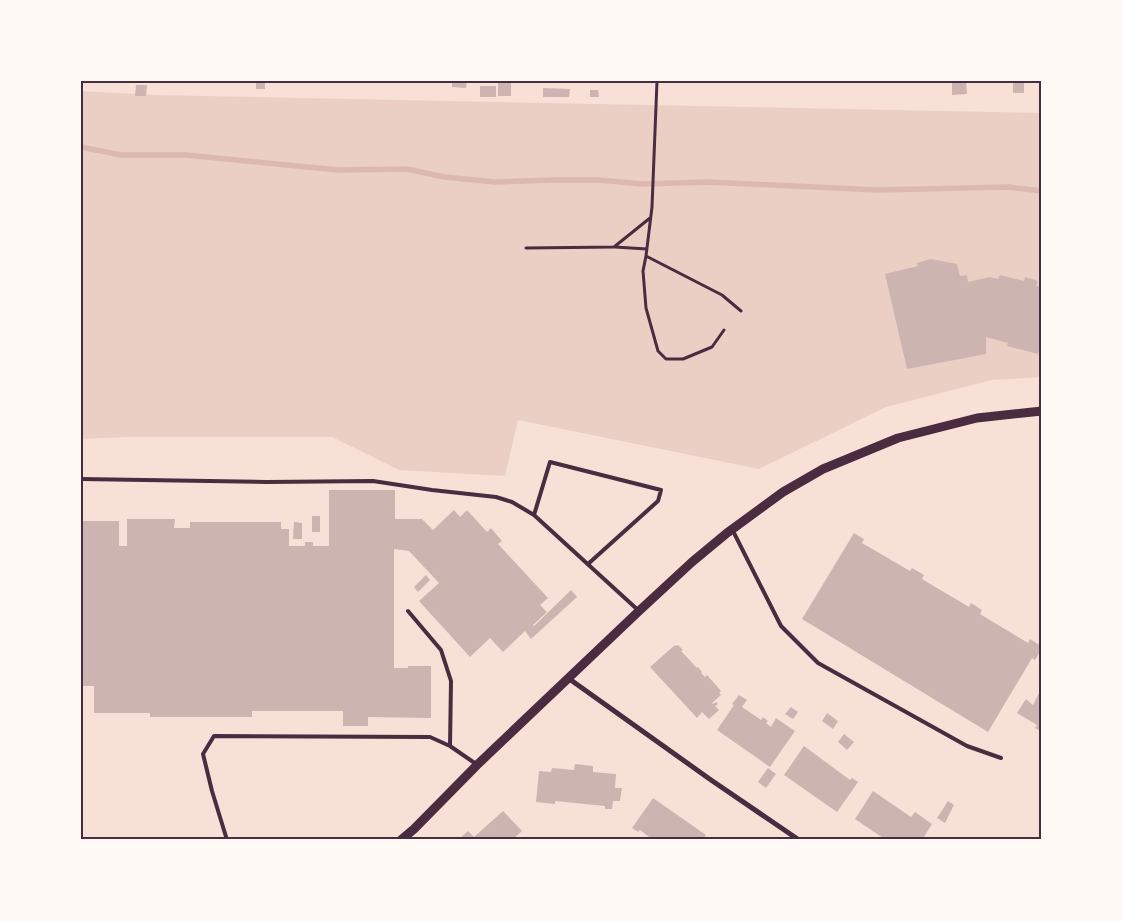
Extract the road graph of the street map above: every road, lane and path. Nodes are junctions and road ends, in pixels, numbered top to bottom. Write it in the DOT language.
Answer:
graph roads {
  1 [pos="657,81"];
  2 [pos="650,217"];
  3 [pos="614,247"];
  4 [pos="526,248"];
  5 [pos="647,249"];
  6 [pos="646,256"];
  7 [pos="740,311"];
  8 [pos="724,330"];
  9 [pos="1042,411"];
  10 [pos="81,478"];
  11 [pos="534,515"];
  12 [pos="732,529"];
  13 [pos="588,564"];
  14 [pos="639,610"];
  15 [pos="408,611"];
  16 [pos="567,678"];
  17 [pos="450,746"];
  18 [pos="1001,758"];
  19 [pos="477,765"];
  20 [pos="227,840"];
  21 [pos="401,840"];
  22 [pos="799,840"];
  1 -- 2 [label="path"];
  2 -- 3 [label="path"];
  2 -- 5 [label="path"];
  3 -- 4 [label="path"];
  3 -- 5 [label="path"];
  5 -- 6 [label="path"];
  6 -- 7 [label="path"];
  6 -- 8 [label="path"];
  9 -- 12 [label="street"];
  10 -- 11 [label="lane"];
  11 -- 13 [label="lane"];
  11 -- 13 [label="lane"];
  12 -- 14 [label="street"];
  12 -- 18 [label="lane"];
  13 -- 14 [label="lane"];
  14 -- 16 [label="street"];
  15 -- 17 [label="lane"];
  16 -- 19 [label="street"];
  16 -- 22 [label="street"];
  17 -- 19 [label="lane"];
  17 -- 20 [label="lane"];
  19 -- 21 [label="street"];
}
